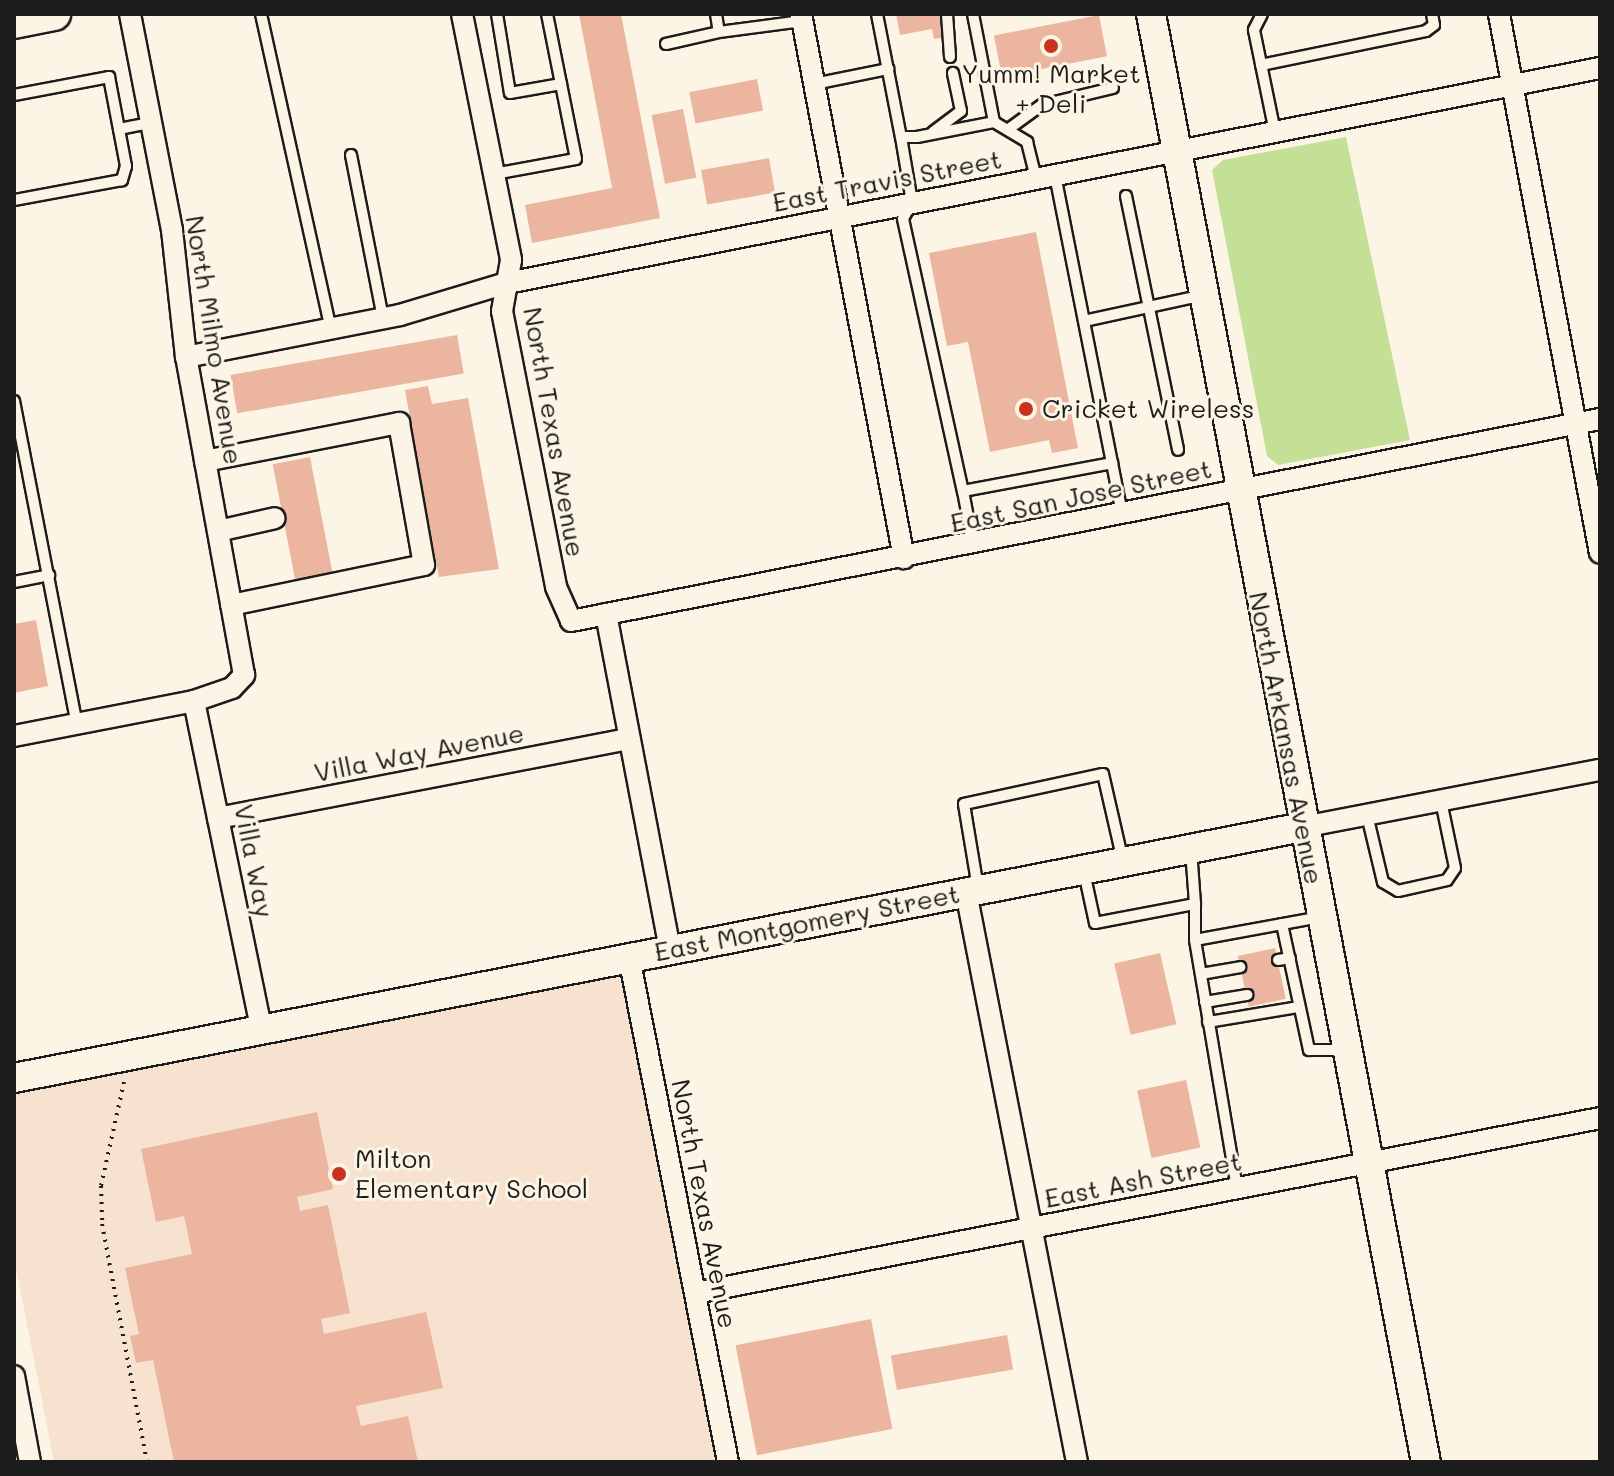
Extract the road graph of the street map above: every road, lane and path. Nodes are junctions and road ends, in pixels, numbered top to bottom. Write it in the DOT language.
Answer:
graph roads {
  1 [pos="54,14"];
  2 [pos="130,14"];
  3 [pos="261,14"];
  4 [pos="462,14"];
  5 [pos="497,14"];
  6 [pos="547,14"];
  7 [pos="716,14"];
  8 [pos="877,14"];
  9 [pos="947,14"];
  10 [pos="973,14"];
  11 [pos="1151,14"];
  12 [pos="1262,14"];
  13 [pos="1432,14"];
  14 [pos="1499,14"];
  15 [pos="802,17"];
  16 [pos="14,22"];
  17 [pos="719,32"];
  18 [pos="666,44"];
  19 [pos="950,57"];
  20 [pos="1261,65"];
  21 [pos="1600,68"];
  22 [pos="888,69"];
  23 [pos="953,73"];
  24 [pos="561,84"];
  25 [pos="814,84"];
  26 [pos="1512,85"];
  27 [pos="1113,88"];
  28 [pos="14,95"];
  29 [pos="994,122"];
  30 [pos="151,123"];
  31 [pos="1010,128"];
  32 [pos="119,129"];
  33 [pos="1275,132"];
  34 [pos="932,134"];
  35 [pos="901,137"];
  36 [pos="1177,151"];
  37 [pos="351,155"];
  38 [pos="494,174"];
  39 [pos="1045,176"];
  40 [pos="1126,196"];
  41 [pos="14,200"];
  42 [pos="912,202"];
  43 [pos="838,216"];
  44 [pos="507,283"];
  45 [pos="1204,295"];
  46 [pos="1149,307"];
  47 [pos="383,318"];
  48 [pos="1084,321"];
  49 [pos="331,329"];
  50 [pos="186,357"];
  51 [pos="14,401"];
  52 [pos="1600,419"];
  53 [pos="1576,424"];
  54 [pos="1178,450"];
  55 [pos="205,461"];
  56 [pos="1112,463"];
  57 [pos="1240,490"];
  58 [pos="963,491"];
  59 [pos="1122,514"];
  60 [pos="275,518"];
  61 [pos="218,531"];
  62 [pos="973,544"];
  63 [pos="1600,553"];
  64 [pos="904,558"];
  65 [pos="49,575"];
  66 [pos="14,582"];
  67 [pos="231,605"];
  68 [pos="606,614"];
  69 [pos="571,621"];
  70 [pos="194,701"];
  71 [pos="77,724"];
  72 [pos="14,736"];
  73 [pos="629,739"];
  74 [pos="1600,770"];
  75 [pos="1441,801"];
  76 [pos="1367,815"];
  77 [pos="218,818"];
  78 [pos="1303,827"];
  79 [pos="1190,849"];
  80 [pos="1124,862"];
  81 [pos="1084,870"];
  82 [pos="972,891"];
  83 [pos="1195,904"];
  84 [pos="1320,917"];
  85 [pos="1282,924"];
  86 [pos="1195,940"];
  87 [pos="670,949"];
  88 [pos="629,957"];
  89 [pos="1290,958"];
  90 [pos="1278,960"];
  91 [pos="1240,967"];
  92 [pos="1201,974"];
  93 [pos="1247,995"];
  94 [pos="1205,1002"];
  95 [pos="1299,1007"];
  96 [pos="1208,1022"];
  97 [pos="262,1031"];
  98 [pos="1346,1050"];
  99 [pos="137,1077"];
  100 [pos="14,1078"];
  101 [pos="1600,1118"];
  102 [pos="1369,1163"];
  103 [pos="1237,1188"];
  104 [pos="1032,1228"];
  105 [pos="695,1293"];
  106 [pos="14,1376"];
  107 [pos="18,1423"];
  108 [pos="30,1462"];
  109 [pos="147,1462"];
  110 [pos="728,1462"];
  111 [pos="1077,1462"];
  112 [pos="1426,1462"];
  1 -- 16 [label="main road"];
  2 -- 30 [label="street, North Milmo Avenue"];
  3 -- 49 [label="lane"];
  4 -- 38 [label="street, North Texas Avenue"];
  5 -- 24 [label="lane"];
  6 -- 24 [label="lane"];
  7 -- 17 [label="lane"];
  8 -- 22 [label="lane"];
  9 -- 19 [label="lane"];
  10 -- 29 [label="lane"];
  11 -- 36 [label="main road, North Arkansas Avenue"];
  12 -- 20 [label="lane"];
  13 -- 20 [label="lane"];
  14 -- 26 [label="street"];
  15 -- 17 [label="lane"];
  15 -- 25 [label="street"];
  17 -- 18 [label="lane"];
  20 -- 33 [label="lane"];
  21 -- 26 [label="street, East Travis Street"];
  22 -- 25 [label="lane"];
  22 -- 35 [label="lane"];
  23 -- 34 [label="lane"];
  24 -- 38 [label="lane"];
  25 -- 43 [label="street"];
  26 -- 33 [label="street, East Travis Street"];
  26 -- 53 [label="street"];
  27 -- 31 [label="lane"];
  28 -- 32 [label="lane"];
  29 -- 31 [label="lane"];
  29 -- 34 [label="lane"];
  30 -- 32 [label="lane"];
  30 -- 50 [label="street, North Milmo Avenue"];
  31 -- 39 [label="lane"];
  32 -- 41 [label="lane"];
  33 -- 36 [label="street, East Travis Street"];
  34 -- 35 [label="lane"];
  35 -- 42 [label="lane"];
  36 -- 39 [label="street, East Travis Street"];
  36 -- 45 [label="main road, North Arkansas Avenue"];
  37 -- 47 [label="lane"];
  38 -- 44 [label="street, North Texas Avenue"];
  39 -- 42 [label="street, East Travis Street"];
  39 -- 48 [label="lane"];
  40 -- 46 [label="lane"];
  42 -- 43 [label="street, East Travis Street"];
  42 -- 58 [label="lane"];
  43 -- 44 [label="street, East Travis Street"];
  43 -- 64 [label="street"];
  44 -- 47 [label="street, East Travis Street"];
  44 -- 69 [label="street, North Texas Avenue"];
  45 -- 46 [label="lane"];
  45 -- 57 [label="main road, North Arkansas Avenue"];
  46 -- 48 [label="lane"];
  46 -- 54 [label="lane"];
  47 -- 49 [label="street, East Travis Street"];
  48 -- 56 [label="lane"];
  49 -- 50 [label="street, East Travis Street"];
  50 -- 55 [label="street, North Milmo Avenue"];
  51 -- 65 [label="lane"];
  52 -- 53 [label="street, East San Jose Street"];
  53 -- 57 [label="street, East San Jose Street"];
  53 -- 63 [label="street"];
  55 -- 61 [label="street, North Milmo Avenue"];
  55 -- 67 [label="street"];
  56 -- 58 [label="lane"];
  56 -- 59 [label="lane"];
  57 -- 59 [label="street, East San Jose Street"];
  57 -- 78 [label="main road, North Arkansas Avenue"];
  58 -- 62 [label="lane"];
  59 -- 62 [label="street, East San Jose Street"];
  60 -- 61 [label="street"];
  61 -- 67 [label="street, North Milmo Avenue"];
  62 -- 64 [label="street, East San Jose Street"];
  64 -- 68 [label="street, East San Jose Street"];
  65 -- 66 [label="lane"];
  65 -- 71 [label="lane"];
  67 -- 70 [label="street, North Milmo Avenue"];
  68 -- 69 [label="street, East San Jose Street"];
  68 -- 73 [label="street"];
  70 -- 71 [label="street"];
  70 -- 77 [label="street, Villa Way"];
  71 -- 72 [label="street"];
  73 -- 77 [label="street, Villa Way Avenue"];
  73 -- 87 [label="street"];
  74 -- 75 [label="street, East Montgomery Street"];
  75 -- 76 [label="street, East Montgomery Street"];
  75 -- 76 [label="lane"];
  76 -- 78 [label="street, East Montgomery Street"];
  77 -- 97 [label="street, Villa Way"];
  78 -- 79 [label="main road, East Montgomery Street"];
  78 -- 84 [label="main road, North Arkansas Avenue"];
  79 -- 80 [label="main road, East Montgomery Street"];
  79 -- 83 [label="lane"];
  80 -- 81 [label="main road, East Montgomery Street"];
  80 -- 82 [label="lane"];
  81 -- 82 [label="main road, East Montgomery Street"];
  81 -- 83 [label="lane"];
  82 -- 87 [label="main road, East Montgomery Street"];
  82 -- 104 [label="street"];
  83 -- 86 [label="lane"];
  84 -- 85 [label="lane"];
  84 -- 98 [label="main road, North Arkansas Avenue"];
  85 -- 86 [label="lane"];
  85 -- 89 [label="lane"];
  86 -- 92 [label="lane"];
  87 -- 88 [label="main road, East Montgomery Street"];
  88 -- 97 [label="main road, East Montgomery Street"];
  88 -- 105 [label="street, North Texas Avenue"];
  89 -- 90 [label="lane"];
  89 -- 95 [label="lane"];
  91 -- 92 [label="lane"];
  92 -- 94 [label="lane"];
  93 -- 94 [label="lane"];
  94 -- 96 [label="lane"];
  95 -- 96 [label="lane"];
  95 -- 98 [label="lane"];
  96 -- 103 [label="lane"];
  97 -- 100 [label="main road, East Montgomery Street"];
  98 -- 102 [label="main road, North Arkansas Avenue"];
  99 -- 109 [label="path"];
  101 -- 102 [label="street, East Ash Street"];
  102 -- 103 [label="street, East Ash Street"];
  102 -- 112 [label="main road, North Arkansas Avenue"];
  103 -- 104 [label="street, East Ash Street"];
  104 -- 105 [label="street, East Ash Street"];
  104 -- 111 [label="street"];
  105 -- 110 [label="street, North Texas Avenue"];
  106 -- 107 [label="street"];
  107 -- 108 [label="street"];
}
